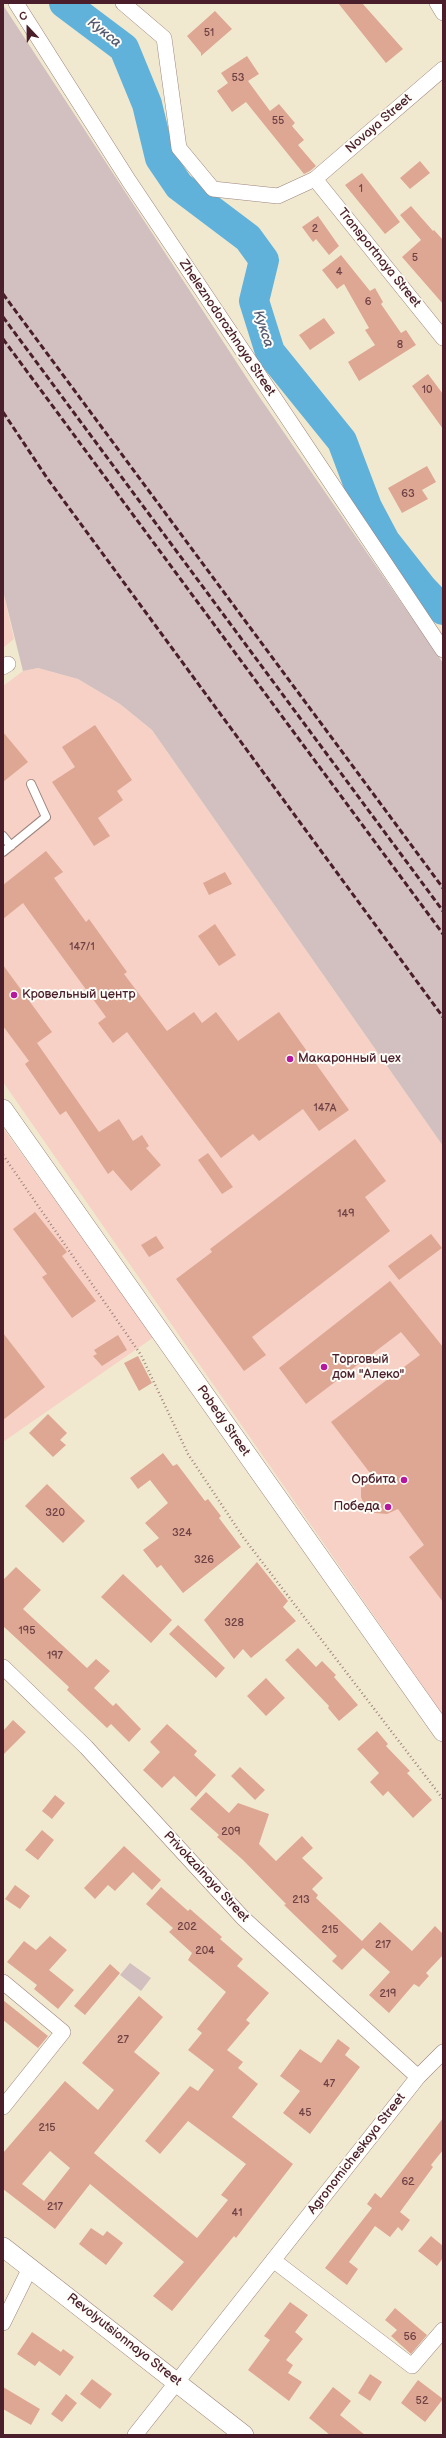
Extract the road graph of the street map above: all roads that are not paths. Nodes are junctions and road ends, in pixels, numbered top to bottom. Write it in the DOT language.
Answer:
graph roads {
  1 [pos="16,3"];
  2 [pos="122,3"];
  3 [pos="438,3"];
  4 [pos="443,13"];
  5 [pos="443,70"];
  6 [pos="316,179"];
  7 [pos="443,338"];
  8 [pos="442,646"];
  9 [pos="31,784"];
  10 [pos="3,836"];
  11 [pos="11,846"];
  12 [pos="3,852"];
  13 [pos="3,1109"];
  14 [pos="3,1668"];
  15 [pos="443,1732"];
  16 [pos="3,1982"];
  17 [pos="443,2053"];
  18 [pos="418,2077"];
  19 [pos="3,2107"];
  20 [pos="3,2247"];
  21 [pos="273,2260"];
  22 [pos="30,2268"];
  23 [pos="3,2323"];
  24 [pos="443,2330"];
  25 [pos="177,2381"];
  26 [pos="135,2435"];
  27 [pos="244,2435"];
  1 -- 8 [label="street, Zheleznodorozhnaya Street"];
  2 -- 6 [label="street"];
  3 -- 4 [label="street"];
  5 -- 6 [label="street, Novaya Street"];
  6 -- 7 [label="street, Transportnaya Street"];
  9 -- 11 [label="lane"];
  10 -- 11 [label="lane"];
  11 -- 12 [label="lane"];
  13 -- 15 [label="street, Pobedy Street"];
  14 -- 18 [label="street, Privokzalnaya Street"];
  16 -- 19 [label="street"];
  17 -- 18 [label="street, Agronomicheskaya Street"];
  18 -- 21 [label="street, Agronomicheskaya Street"];
  20 -- 22 [label="street, Revolyutsionnaya Street"];
  21 -- 24 [label="street"];
  21 -- 25 [label="street, Agronomicheskaya Street"];
  22 -- 23 [label="street"];
  22 -- 25 [label="street, Revolyutsionnaya Street"];
  25 -- 26 [label="street, Agronomicheskaya Street"];
  25 -- 27 [label="street, Revolyutsionnaya Street"];
}
